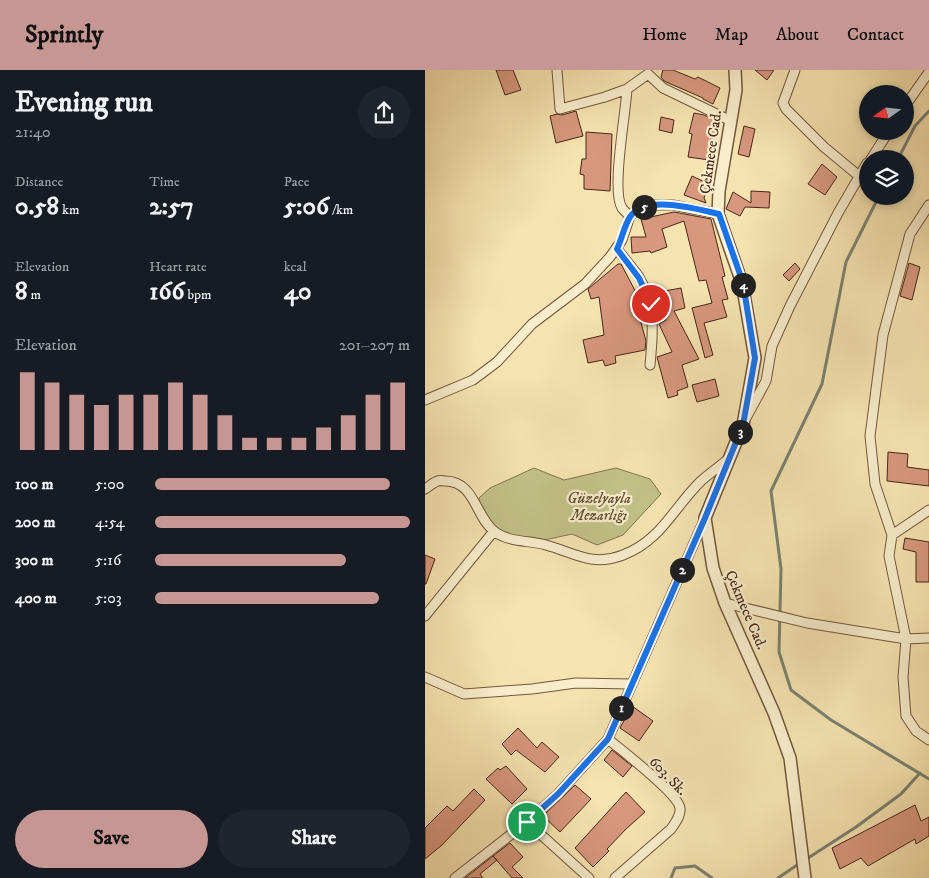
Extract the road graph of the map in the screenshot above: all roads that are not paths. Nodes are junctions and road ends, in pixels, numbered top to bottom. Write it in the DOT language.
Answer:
graph roads {
  1 [pos="557,70"];
  2 [pos="735,70"];
  3 [pos="795,70"];
  4 [pos="648,72"];
  5 [pos="929,72"];
  6 [pos="627,88"];
  7 [pos="914,93"];
  8 [pos="731,121"];
  9 [pos="859,176"];
  10 [pos="929,205"];
  11 [pos="719,214"];
  12 [pos="630,216"];
  13 [pos="617,249"];
  14 [pos="650,365"];
  15 [pos="425,400"];
  16 [pos="743,425"];
  17 [pos="728,459"];
  18 [pos="425,489"];
  19 [pos="929,510"];
  20 [pos="705,518"];
  21 [pos="494,531"];
  22 [pos="892,535"];
  23 [pos="725,603"];
  24 [pos="425,616"];
  25 [pos="929,638"];
  26 [pos="906,639"];
  27 [pos="425,677"];
  28 [pos="631,684"];
  29 [pos="608,739"];
  30 [pos="929,740"];
  31 [pos="527,822"];
  32 [pos="455,878"];
  33 [pos="589,878"];
  34 [pos="615,878"];
  35 [pos="805,878"];
  1 -- 6 [label="street"];
  2 -- 8 [label="street, Çekmece Cad."];
  3 -- 9 [label="street"];
  4 -- 6 [label="street"];
  4 -- 8 [label="street"];
  5 -- 7 [label="street"];
  6 -- 12 [label="street"];
  8 -- 11 [label="street, Çekmece Cad."];
  9 -- 16 [label="street"];
  10 -- 22 [label="street"];
  11 -- 12 [label="street"];
  11 -- 16 [label="street, Çekmece Cad."];
  12 -- 13 [label="street"];
  13 -- 14 [label="street"];
  13 -- 15 [label="street"];
  16 -- 17 [label="street, Çekmece Cad."];
  17 -- 20 [label="street, Çekmece Cad."];
  17 -- 21 [label="street"];
  18 -- 21 [label="street"];
  19 -- 22 [label="street"];
  20 -- 23 [label="street, Çekmece Cad."];
  20 -- 28 [label="street"];
  21 -- 24 [label="street"];
  22 -- 26 [label="street"];
  23 -- 26 [label="street"];
  23 -- 35 [label="street, Çekmece Cad."];
  25 -- 26 [label="street"];
  26 -- 30 [label="street"];
  27 -- 28 [label="street"];
  28 -- 29 [label="street"];
  29 -- 31 [label="street"];
  29 -- 34 [label="street, 603. Sk."];
  31 -- 32 [label="street"];
  31 -- 33 [label="street"];
}
